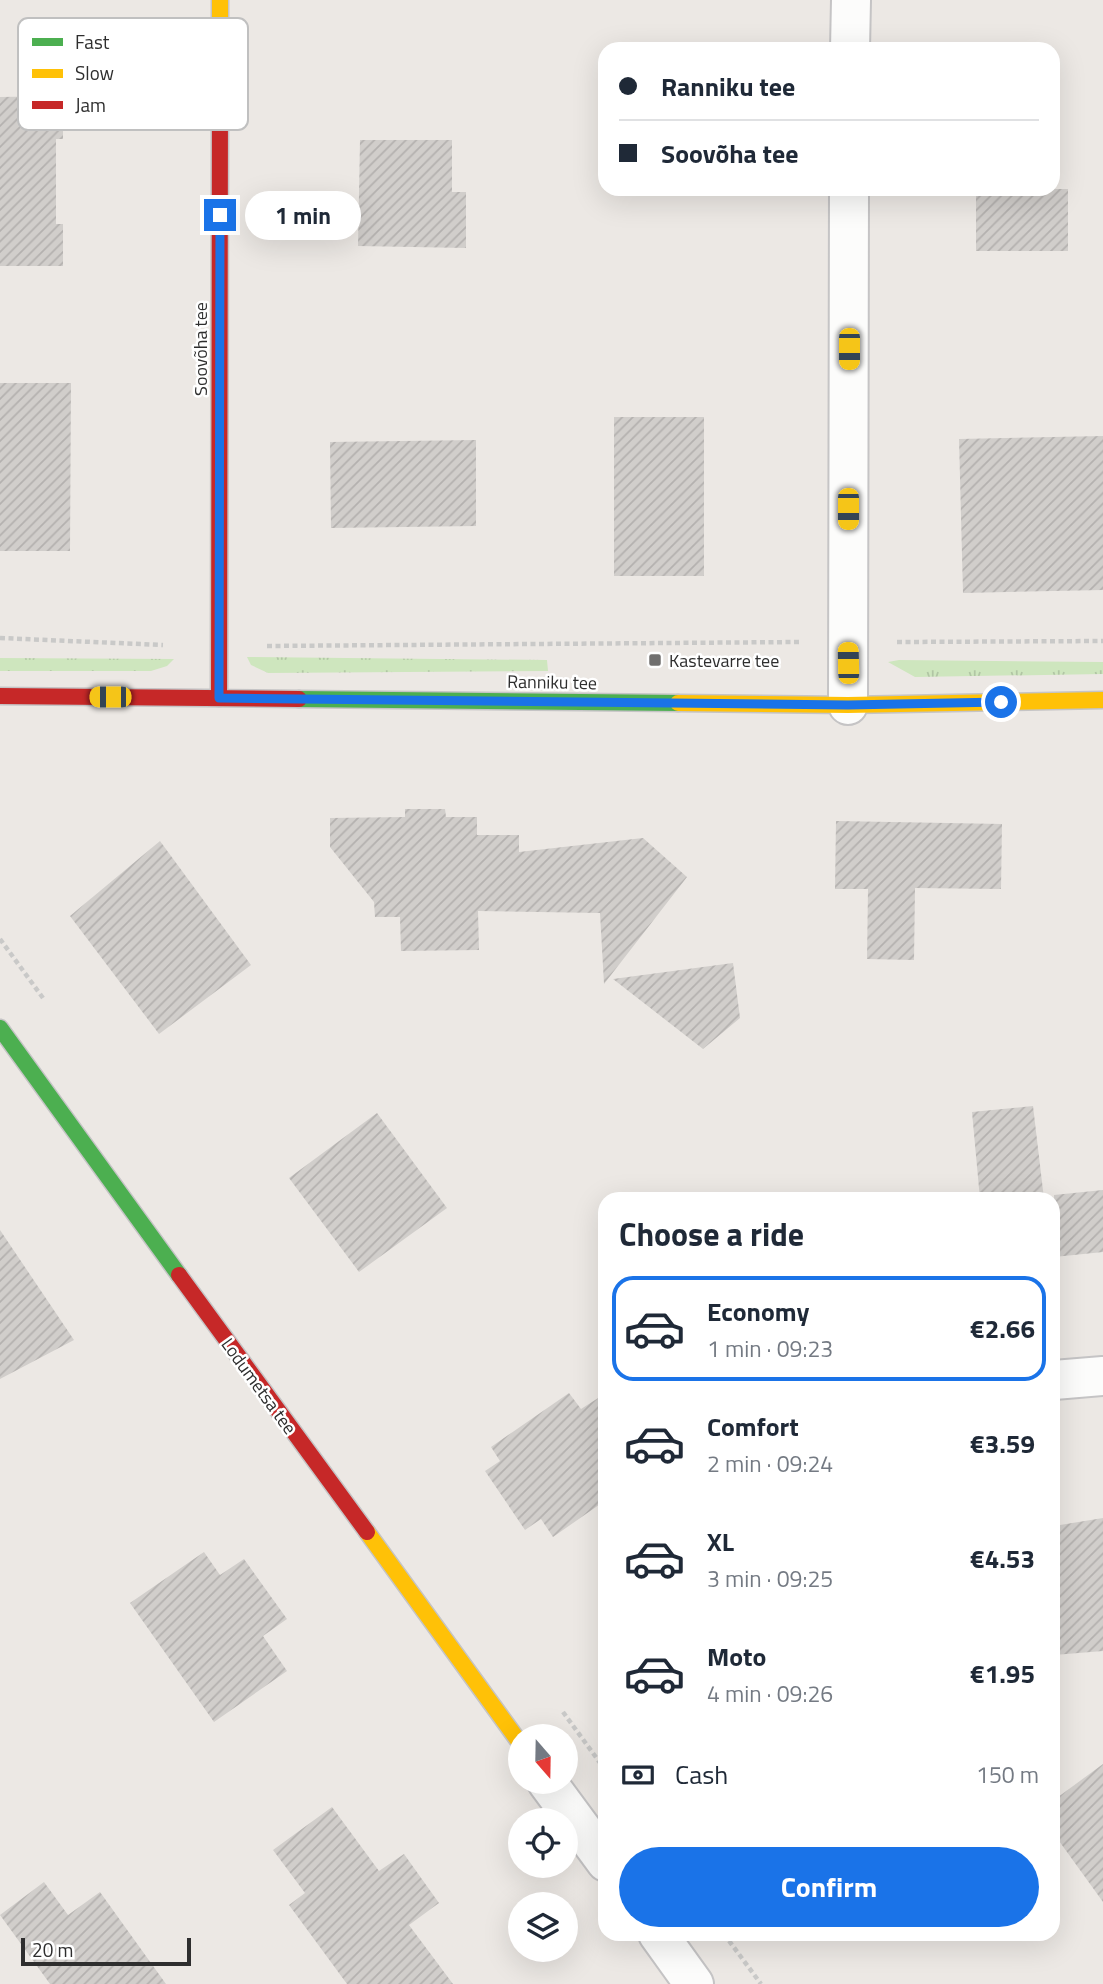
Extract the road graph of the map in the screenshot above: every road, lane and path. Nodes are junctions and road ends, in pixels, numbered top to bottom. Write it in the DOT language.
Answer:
graph roads {
  1 [pos="220,0"];
  2 [pos="850,0"];
  3 [pos="220,18"];
  4 [pos="850,42"];
  5 [pos="220,130"];
  6 [pos="849,196"];
  7 [pos="0,638"];
  8 [pos="1103,641"];
  9 [pos="847,642"];
  10 [pos="219,646"];
  11 [pos="0,696"];
  12 [pos="219,698"];
  13 [pos="1103,700"];
  14 [pos="848,705"];
  15 [pos="0,1028"];
  16 [pos="1103,1376"];
  17 [pos="1060,1380"];
  18 [pos="508,1726"];
  19 [pos="556,1794"];
  20 [pos="598,1851"];
  21 [pos="663,1941"];
  22 [pos="729,1941"];
  23 [pos="694,1984"];
  24 [pos="761,1984"];
  1 -- 3 [label="street, Soovõha tee"];
  2 -- 4 [label="street"];
  5 -- 10 [label="street, Soovõha tee"];
  6 -- 9 [label="street"];
  7 -- 10 [label="path"];
  8 -- 9 [label="path"];
  9 -- 10 [label="path"];
  9 -- 14 [label="street"];
  10 -- 12 [label="street, Soovõha tee"];
  11 -- 12 [label="street, Ranniku tee"];
  12 -- 14 [label="street, Ranniku tee"];
  13 -- 14 [label="street, Ranniku tee"];
  15 -- 18 [label="street, Lodumetsa tee"];
  16 -- 17 [label="street"];
  19 -- 20 [label="street"];
  21 -- 23 [label="street"];
  22 -- 24 [label="path"];
}
